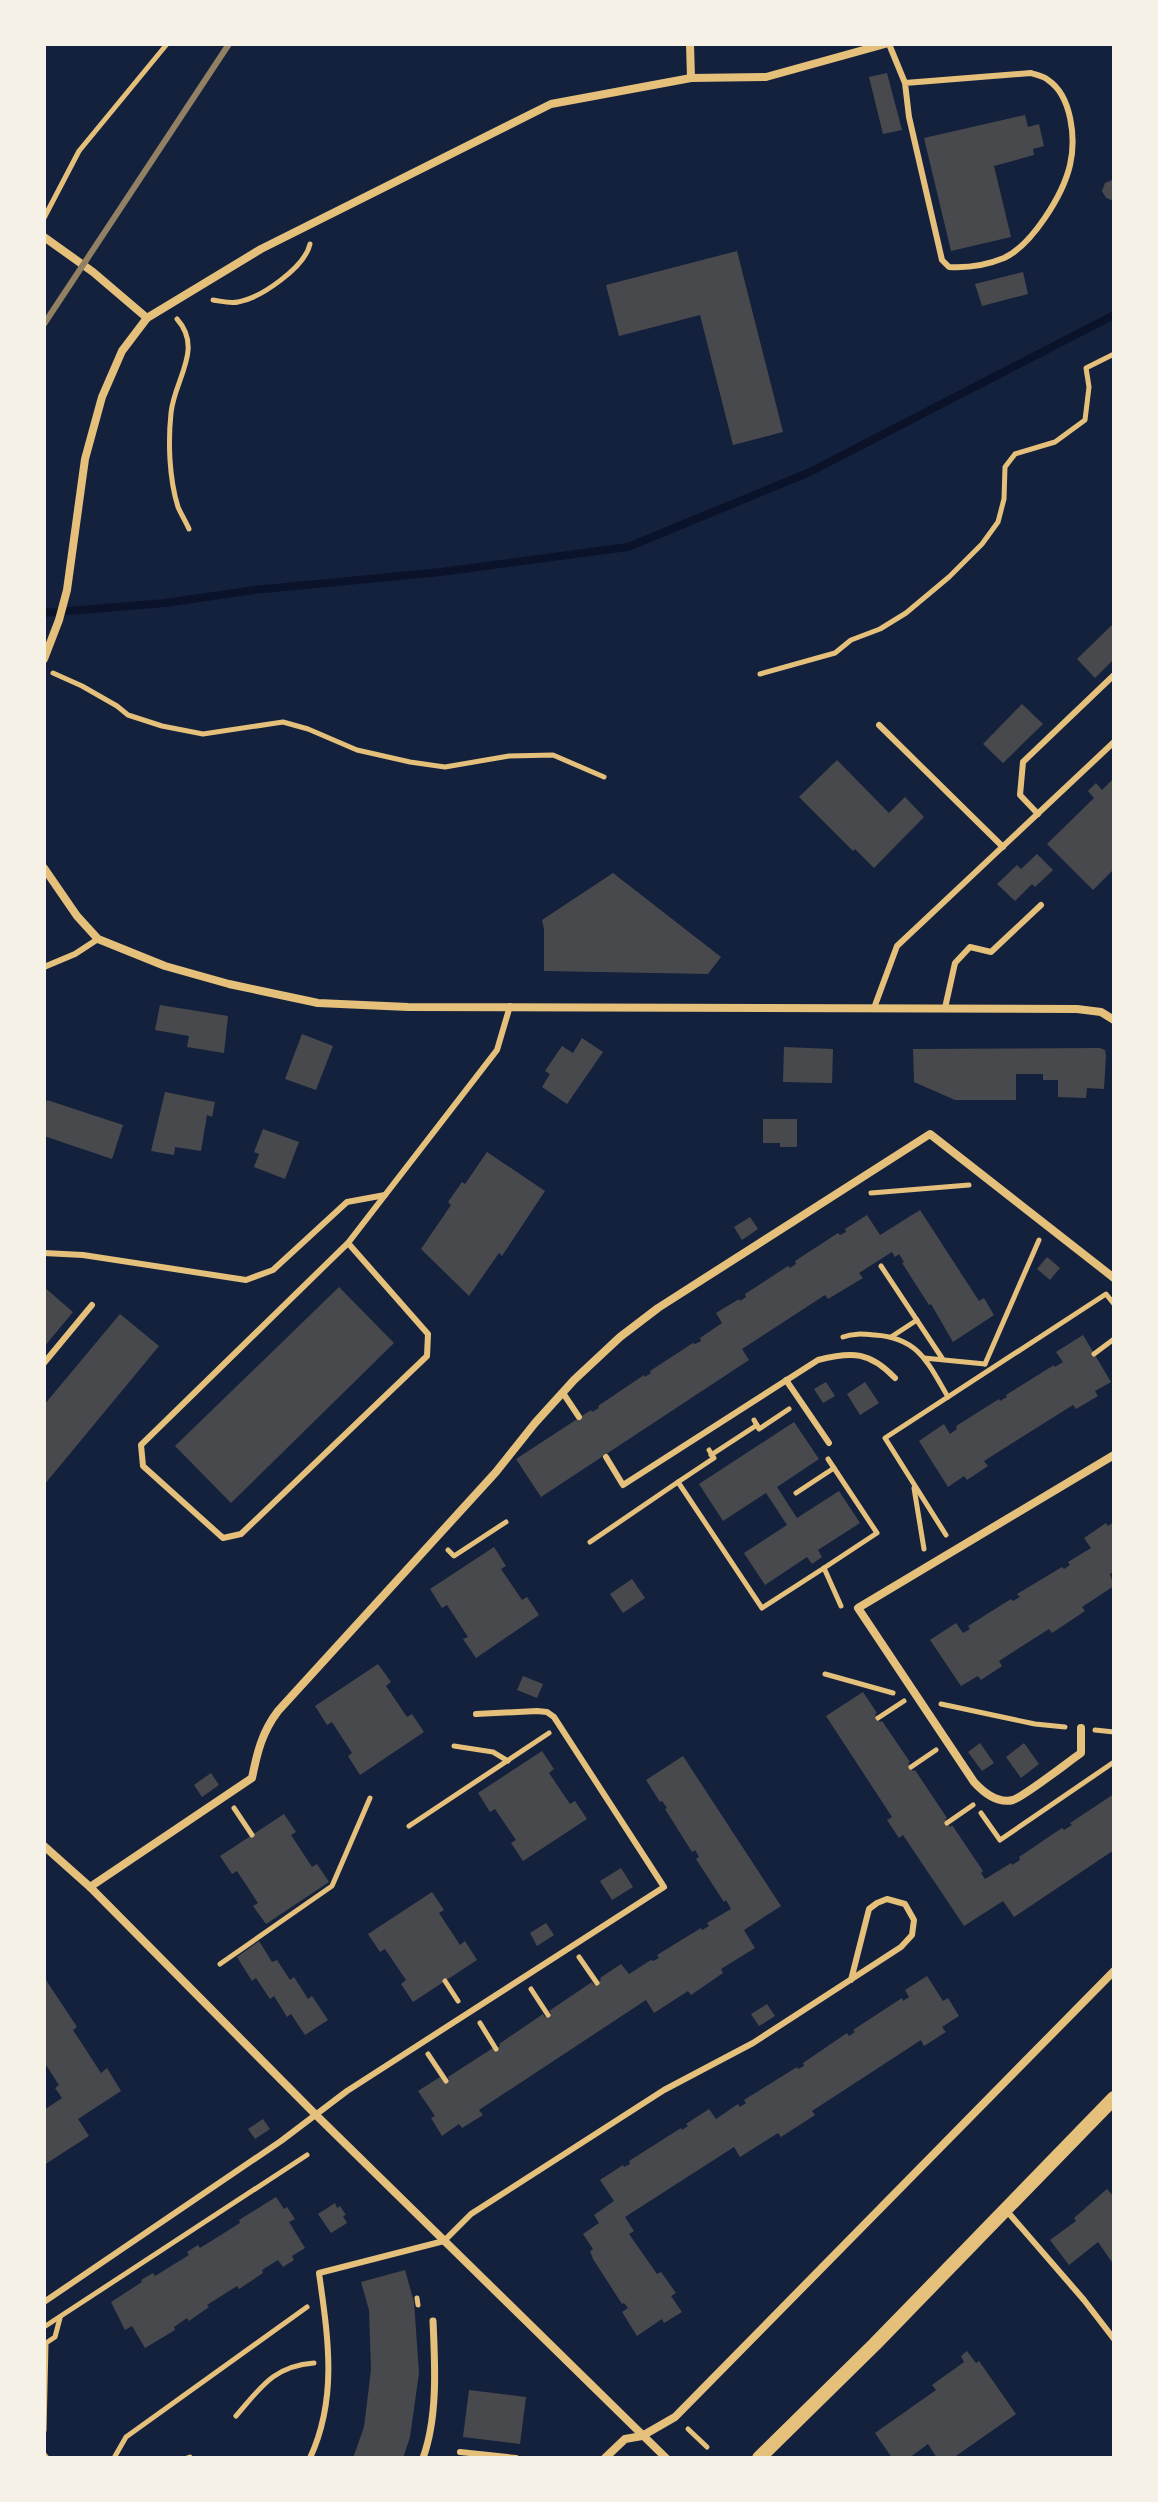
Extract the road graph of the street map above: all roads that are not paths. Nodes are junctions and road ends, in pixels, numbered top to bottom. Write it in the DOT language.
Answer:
graph roads {
  1 [pos="690,44"];
  2 [pos="887,44"];
  3 [pos="691,78"];
  4 [pos="905,83"];
  5 [pos="44,237"];
  6 [pos="147,318"];
  7 [pos="44,659"];
  8 [pos="1114,675"];
  9 [pos="879,725"];
  10 [pos="1114,742"];
  11 [pos="1038,814"];
  12 [pos="1003,847"];
  13 [pos="44,868"];
  14 [pos="1041,905"];
  15 [pos="98,939"];
  16 [pos="44,967"];
  17 [pos="510,1006"];
  18 [pos="874,1008"];
  19 [pos="945,1008"];
  20 [pos="1114,1020"];
  21 [pos="385,1195"];
  22 [pos="348,1243"];
  23 [pos="44,1253"];
  24 [pos="1114,1278"];
  25 [pos="92,1305"];
  26 [pos="44,1363"];
  27 [pos="895,1378"];
  28 [pos="786,1380"];
  29 [pos="563,1393"];
  30 [pos="579,1417"];
  31 [pos="829,1443"];
  32 [pos="1114,1455"];
  33 [pos="606,1457"];
  34 [pos="476,1714"];
  35 [pos="1081,1728"];
  36 [pos="44,1846"];
  37 [pos="90,1887"];
  38 [pos="1114,1971"];
  39 [pos="851,1980"];
  40 [pos="1114,2098"];
  41 [pos="316,2115"];
  42 [pos="1006,2210"];
  43 [pos="444,2241"];
  44 [pos="44,2302"];
  45 [pos="433,2321"];
  46 [pos="1114,2339"];
  47 [pos="642,2436"];
  48 [pos="460,2452"];
  49 [pos="310,2458"];
  50 [pos="423,2458"];
  51 [pos="516,2458"];
  52 [pos="605,2458"];
  53 [pos="666,2458"];
  54 [pos="759,2458"];
  1 -- 3 [label="street"];
  2 -- 3 [label="street"];
  2 -- 4 [label="lane"];
  3 -- 6 [label="street"];
  4 -- 4 [label="lane"];
  5 -- 6 [label="street"];
  6 -- 7 [label="street"];
  8 -- 11 [label="lane"];
  9 -- 12 [label="lane"];
  10 -- 11 [label="lane"];
  11 -- 12 [label="lane"];
  12 -- 18 [label="lane"];
  13 -- 15 [label="street"];
  14 -- 19 [label="lane"];
  15 -- 16 [label="lane"];
  15 -- 17 [label="street"];
  17 -- 18 [label="street"];
  17 -- 21 [label="lane"];
  18 -- 19 [label="street"];
  19 -- 20 [label="street"];
  21 -- 22 [label="lane"];
  21 -- 23 [label="lane"];
  22 -- 22 [label="lane"];
  24 -- 29 [label="street"];
  25 -- 26 [label="lane"];
  27 -- 28 [label="lane"];
  28 -- 31 [label="lane"];
  28 -- 33 [label="lane"];
  29 -- 30 [label="lane"];
  29 -- 37 [label="street"];
  32 -- 35 [label="street"];
  34 -- 41 [label="lane"];
  36 -- 37 [label="street"];
  37 -- 41 [label="street"];
  38 -- 47 [label="street"];
  39 -- 39 [label="lane"];
  39 -- 43 [label="lane"];
  40 -- 42 [label="street"];
  41 -- 43 [label="street"];
  41 -- 44 [label="lane"];
  42 -- 46 [label="lane"];
  42 -- 54 [label="street"];
  43 -- 47 [label="street"];
  43 -- 49 [label="lane"];
  45 -- 50 [label="street"];
  47 -- 52 [label="street"];
  47 -- 53 [label="street"];
  48 -- 51 [label="lane"];
}
